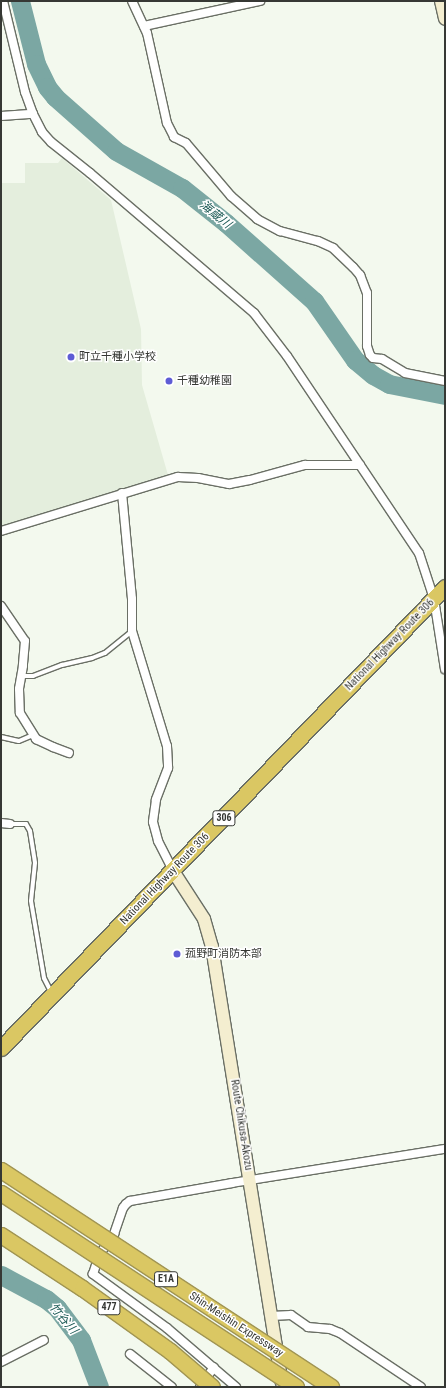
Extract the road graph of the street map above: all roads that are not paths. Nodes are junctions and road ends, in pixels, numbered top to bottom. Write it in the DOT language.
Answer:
graph roads {
  1 [pos="3,1"];
  2 [pos="132,1"];
  3 [pos="260,1"];
  4 [pos="441,1"];
  5 [pos="445,19"];
  6 [pos="144,26"];
  7 [pos="33,114"];
  8 [pos="1,116"];
  9 [pos="445,381"];
  10 [pos="360,465"];
  11 [pos="122,493"];
  12 [pos="1,531"];
  13 [pos="445,587"];
  14 [pos="434,599"];
  15 [pos="1,606"];
  16 [pos="132,630"];
  17 [pos="445,669"];
  18 [pos="21,676"];
  19 [pos="33,734"];
  20 [pos="1,737"];
  21 [pos="70,752"];
  22 [pos="5,823"];
  23 [pos="173,871"];
  24 [pos="54,996"];
  25 [pos="1,1048"];
  26 [pos="445,1149"];
  27 [pos="1,1170"];
  28 [pos="251,1181"];
  29 [pos="1,1193"];
  30 [pos="1,1235"];
  31 [pos="271,1316"];
  32 [pos="44,1340"];
  33 [pos="130,1354"];
  34 [pos="1,1362"];
  35 [pos="214,1367"];
  36 [pos="172,1387"];
  37 [pos="200,1387"];
  38 [pos="212,1387"];
  39 [pos="236,1387"];
  40 [pos="284,1387"];
  41 [pos="296,1387"];
  42 [pos="331,1387"];
  43 [pos="421,1387"];
  1 -- 7 [label="street"];
  2 -- 6 [label="street"];
  3 -- 6 [label="street"];
  4 -- 5 [label="main road"];
  6 -- 9 [label="street"];
  7 -- 8 [label="street"];
  7 -- 10 [label="street"];
  10 -- 11 [label="street"];
  10 -- 14 [label="street"];
  11 -- 12 [label="street"];
  11 -- 16 [label="street"];
  13 -- 14 [label="highway, National Highway Route 306 / 306"];
  14 -- 17 [label="street"];
  14 -- 23 [label="highway, National Highway Route 306 / 306"];
  15 -- 18 [label="street"];
  16 -- 18 [label="lane"];
  16 -- 23 [label="street"];
  18 -- 19 [label="street"];
  19 -- 20 [label="lane"];
  19 -- 21 [label="street"];
  22 -- 24 [label="lane"];
  23 -- 24 [label="highway, National Highway Route 306 / 306"];
  23 -- 28 [label="main road, Route Chikusa-Akozu"];
  24 -- 25 [label="highway, National Highway Route 306 / 306"];
  26 -- 28 [label="street"];
  27 -- 42 [label="highway, Shin-Meishin Expressway / E1A, bridge"];
  28 -- 31 [label="main road, Route Chikusa-Akozu"];
  28 -- 35 [label="street"];
  29 -- 41 [label="highway, Shin-Meishin Expressway / E1A, bridge"];
  30 -- 38 [label="highway, 477, bridge"];
  31 -- 40 [label="main road, Route Chikusa-Akozu"];
  31 -- 43 [label="street"];
  32 -- 34 [label="street"];
  33 -- 36 [label="street"];
  35 -- 37 [label="street"];
  35 -- 39 [label="street"];
}
